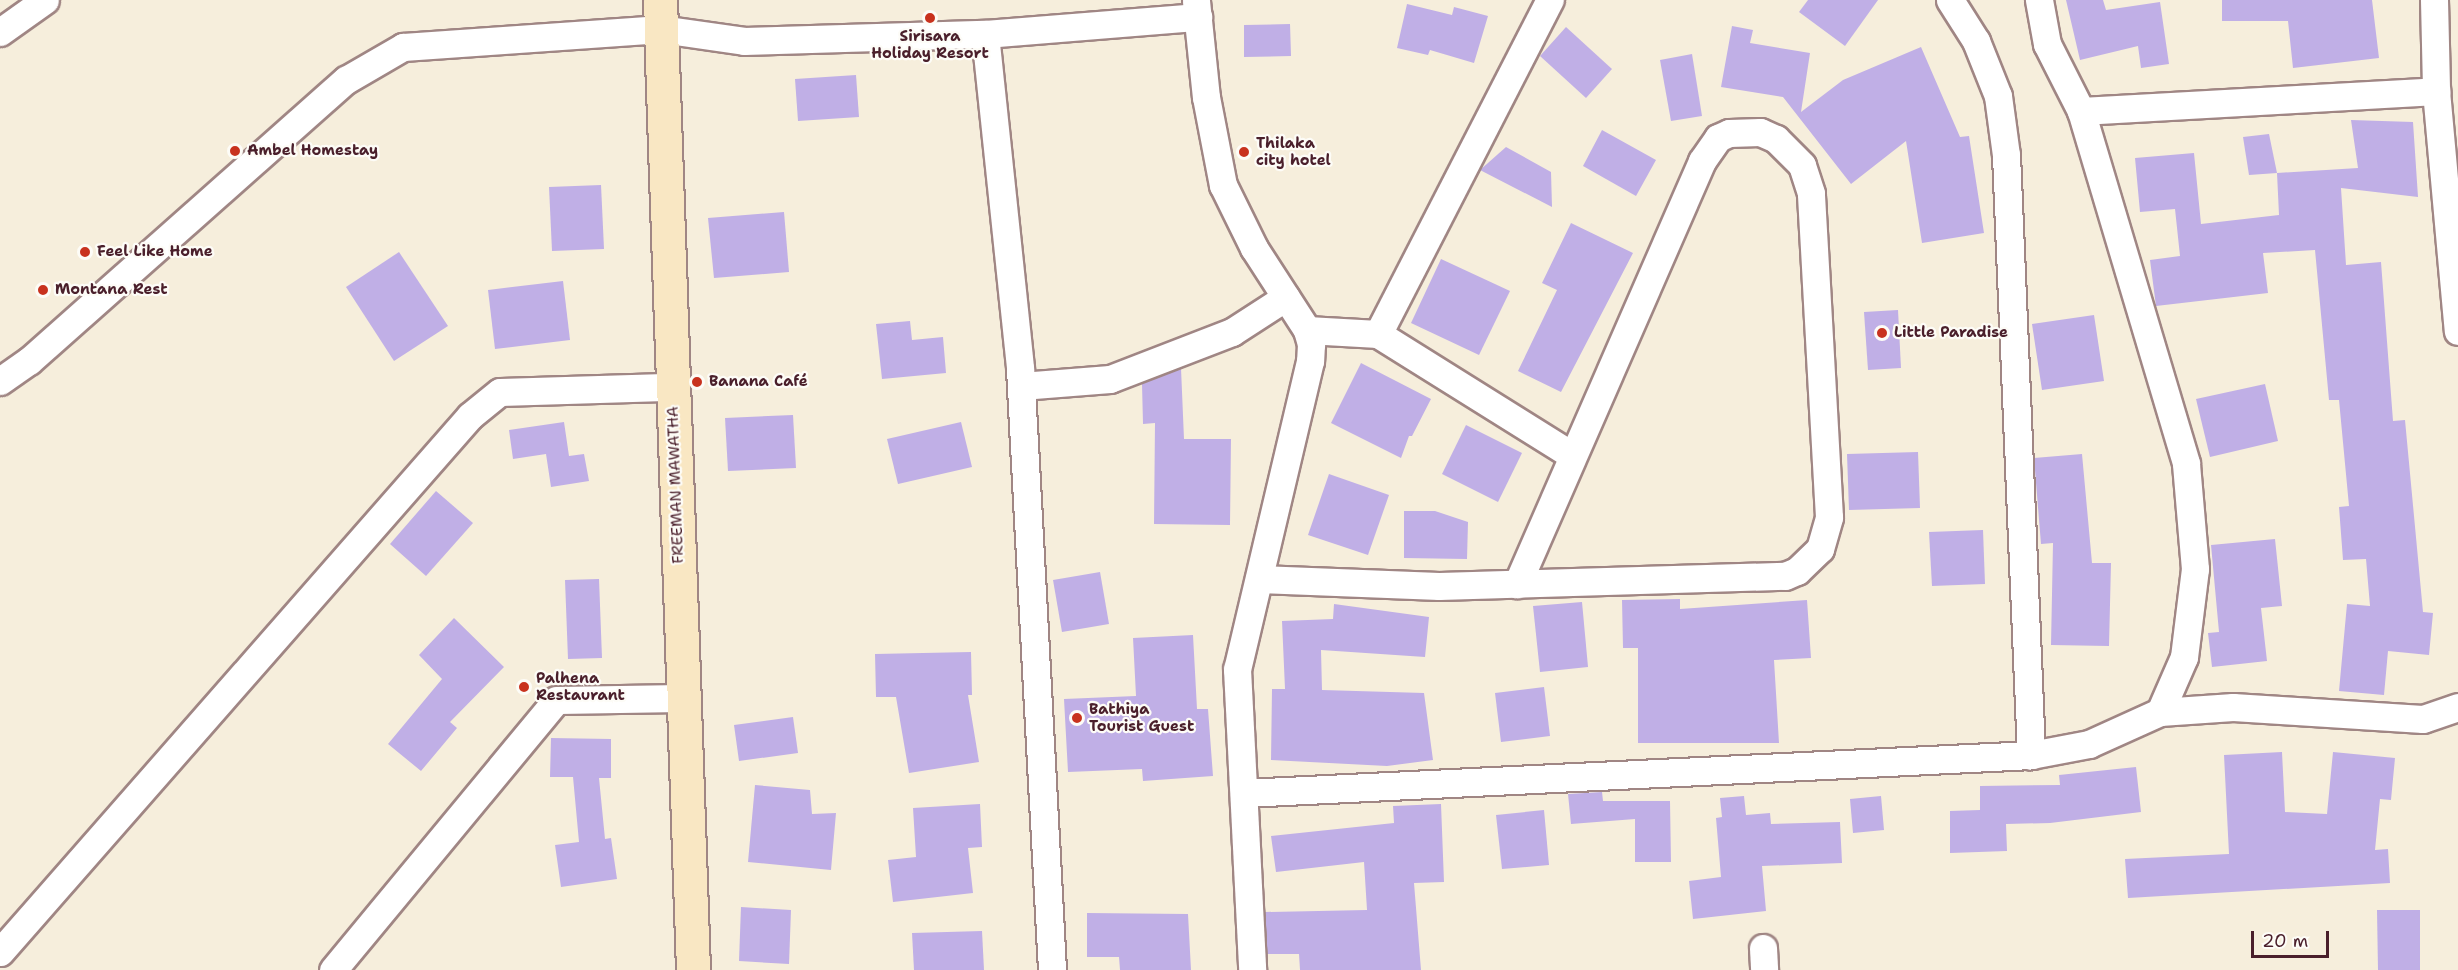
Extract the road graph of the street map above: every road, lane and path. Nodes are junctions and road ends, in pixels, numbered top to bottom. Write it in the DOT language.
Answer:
graph roads {
  1 [pos="45,0"];
  2 [pos="1550,0"];
  3 [pos="1950,0"];
  4 [pos="2039,0"];
  5 [pos="2434,0"];
  6 [pos="1197,9"];
  7 [pos="661,14"];
  8 [pos="0,32"];
  9 [pos="985,34"];
  10 [pos="2436,91"];
  11 [pos="2081,111"];
  12 [pos="1286,297"];
  13 [pos="1307,330"];
  14 [pos="2458,331"];
  15 [pos="1378,334"];
  16 [pos="0,381"];
  17 [pos="1021,386"];
  18 [pos="673,387"];
  19 [pos="1572,455"];
  20 [pos="1259,579"];
  21 [pos="1517,584"];
  22 [pos="683,698"];
  23 [pos="2458,707"];
  24 [pos="2160,712"];
  25 [pos="2031,755"];
  26 [pos="1244,793"];
  27 [pos="0,952"];
  28 [pos="333,970"];
  29 [pos="693,970"];
  30 [pos="1052,970"];
  31 [pos="1252,970"];
  1 -- 8 [label="street"];
  2 -- 15 [label="street"];
  3 -- 25 [label="street"];
  4 -- 11 [label="street"];
  5 -- 10 [label="street"];
  6 -- 9 [label="street"];
  6 -- 12 [label="street"];
  7 -- 9 [label="street"];
  7 -- 16 [label="street"];
  7 -- 18 [label="street, FREEMAN MAWATHA"];
  9 -- 17 [label="street"];
  10 -- 11 [label="street"];
  10 -- 14 [label="street"];
  11 -- 24 [label="street"];
  12 -- 13 [label="street"];
  12 -- 17 [label="street"];
  13 -- 15 [label="street"];
  13 -- 20 [label="street"];
  15 -- 19 [label="street"];
  17 -- 30 [label="street"];
  18 -- 22 [label="street, FREEMAN MAWATHA"];
  18 -- 27 [label="street"];
  19 -- 21 [label="street"];
  19 -- 21 [label="street"];
  20 -- 21 [label="street"];
  20 -- 26 [label="street"];
  22 -- 28 [label="street"];
  22 -- 29 [label="street, FREEMAN MAWATHA"];
  23 -- 24 [label="street"];
  24 -- 25 [label="street"];
  25 -- 26 [label="street"];
  26 -- 31 [label="street"];
}
